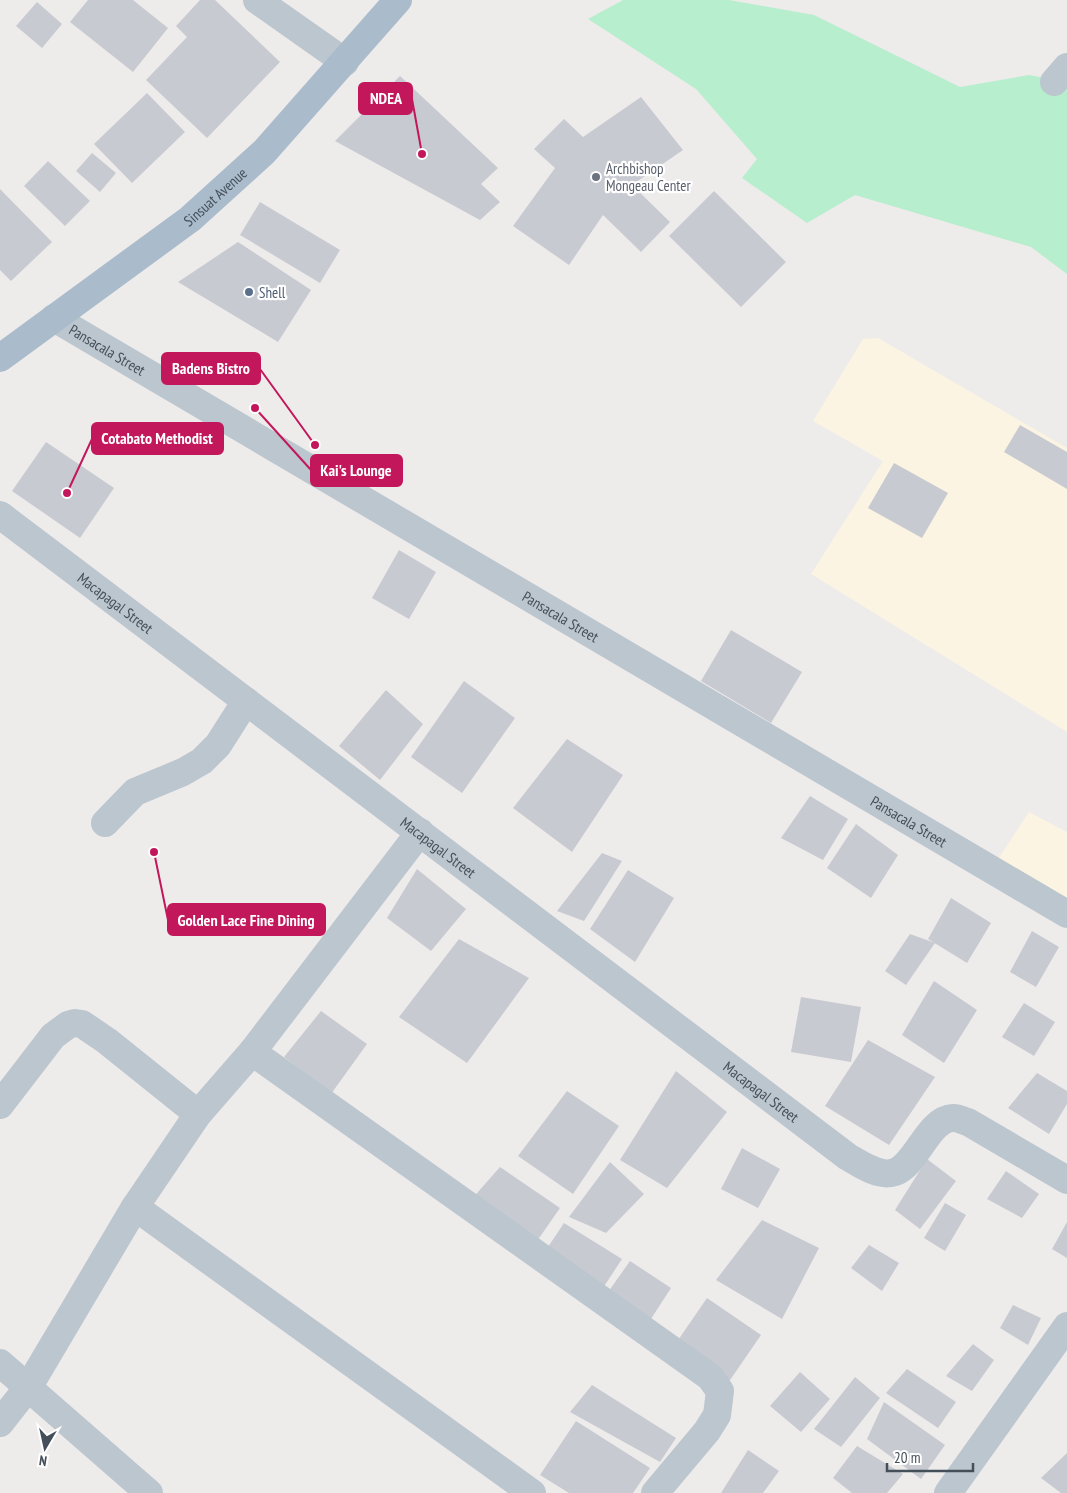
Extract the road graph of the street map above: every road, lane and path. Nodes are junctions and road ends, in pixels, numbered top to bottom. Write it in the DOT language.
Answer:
graph roads {
  1 [pos="258,0"];
  2 [pos="398,0"];
  3 [pos="345,62"];
  4 [pos="54,318"];
  5 [pos="0,358"];
  6 [pos="0,515"];
  7 [pos="246,701"];
  8 [pos="105,823"];
  9 [pos="420,832"];
  10 [pos="1067,914"];
  11 [pos="252,1052"];
  12 [pos="0,1105"];
  13 [pos="198,1114"];
  14 [pos="1067,1180"];
  15 [pos="135,1207"];
  16 [pos="1067,1326"];
  17 [pos="0,1363"];
  18 [pos="28,1386"];
  19 [pos="0,1423"];
  20 [pos="149,1493"];
  21 [pos="532,1493"];
  22 [pos="656,1493"];
  23 [pos="948,1493"];
  1 -- 3 [label="street"];
  2 -- 3 [label="main road, Sinsuat Avenue"];
  3 -- 4 [label="main road, Sinsuat Avenue"];
  4 -- 5 [label="main road, Sinsuat Avenue"];
  4 -- 10 [label="street, Pansacala Street"];
  6 -- 7 [label="street, Macapagal Street"];
  7 -- 8 [label="street"];
  7 -- 9 [label="street, Macapagal Street"];
  9 -- 11 [label="street"];
  9 -- 14 [label="street, Macapagal Street"];
  11 -- 13 [label="street"];
  11 -- 22 [label="street"];
  12 -- 13 [label="street"];
  13 -- 15 [label="street"];
  15 -- 18 [label="street"];
  15 -- 21 [label="street"];
  16 -- 23 [label="street"];
  17 -- 18 [label="street"];
  18 -- 19 [label="street"];
  18 -- 20 [label="street"];
}
